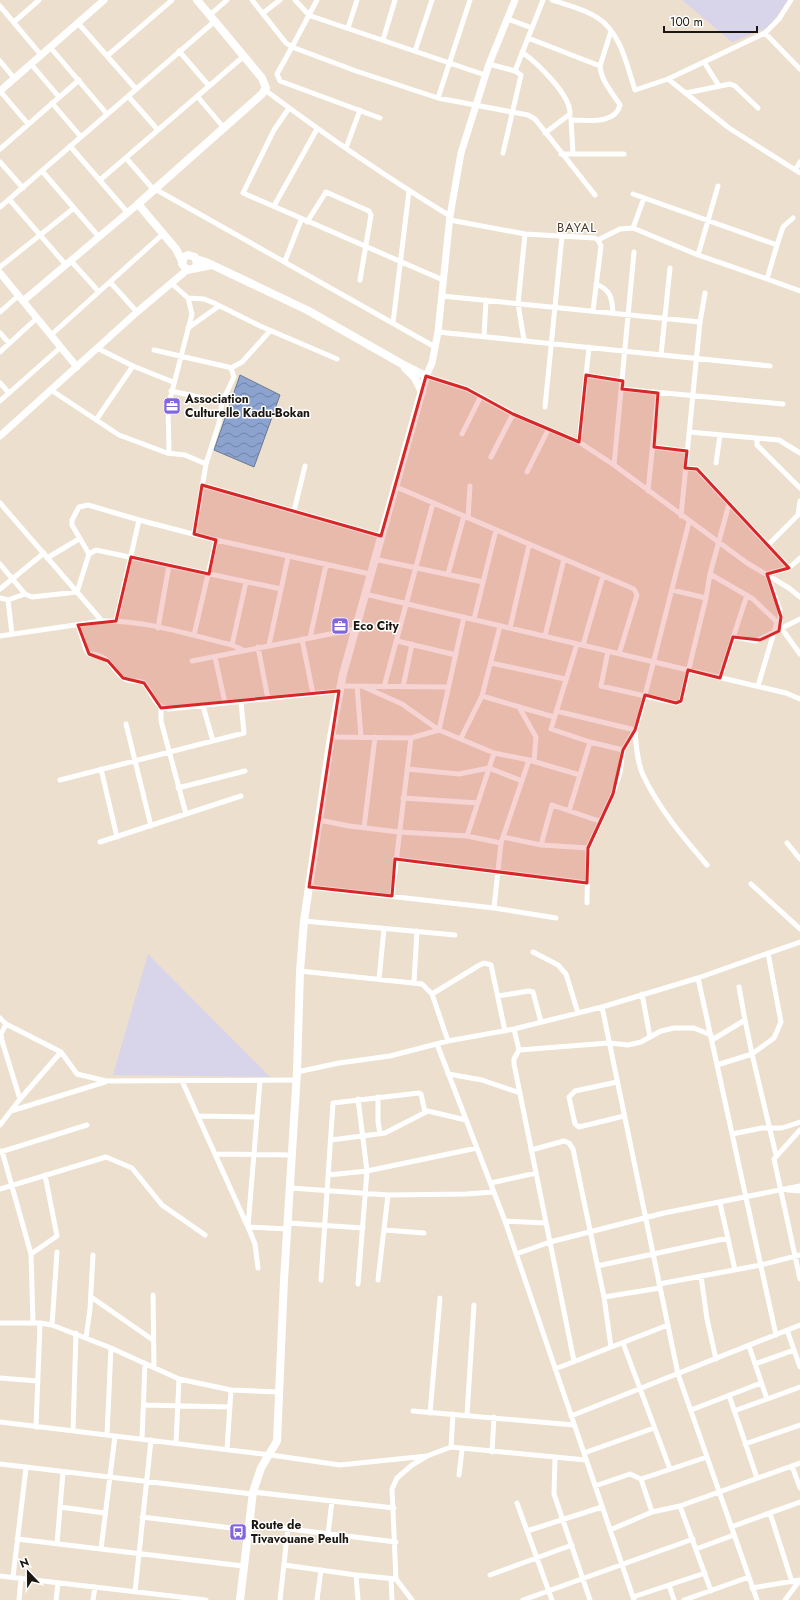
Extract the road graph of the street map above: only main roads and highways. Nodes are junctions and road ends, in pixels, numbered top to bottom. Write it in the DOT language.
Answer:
graph roads {
  1 [pos="197,0"];
  2 [pos="189,258"];
  3 [pos="212,265"];
  4 [pos="191,269"];
  5 [pos="402,364"];
  6 [pos="422,392"];
  7 [pos="240,1600"];
  1 -- 2 [label="main road"];
  2 -- 3 [label="main road"];
  2 -- 4 [label="main road"];
  2 -- 4 [label="main road"];
  3 -- 4 [label="main road"];
  3 -- 5 [label="main road"];
  5 -- 6 [label="main road"];
  5 -- 6 [label="main road"];
  6 -- 7 [label="main road"];
}
